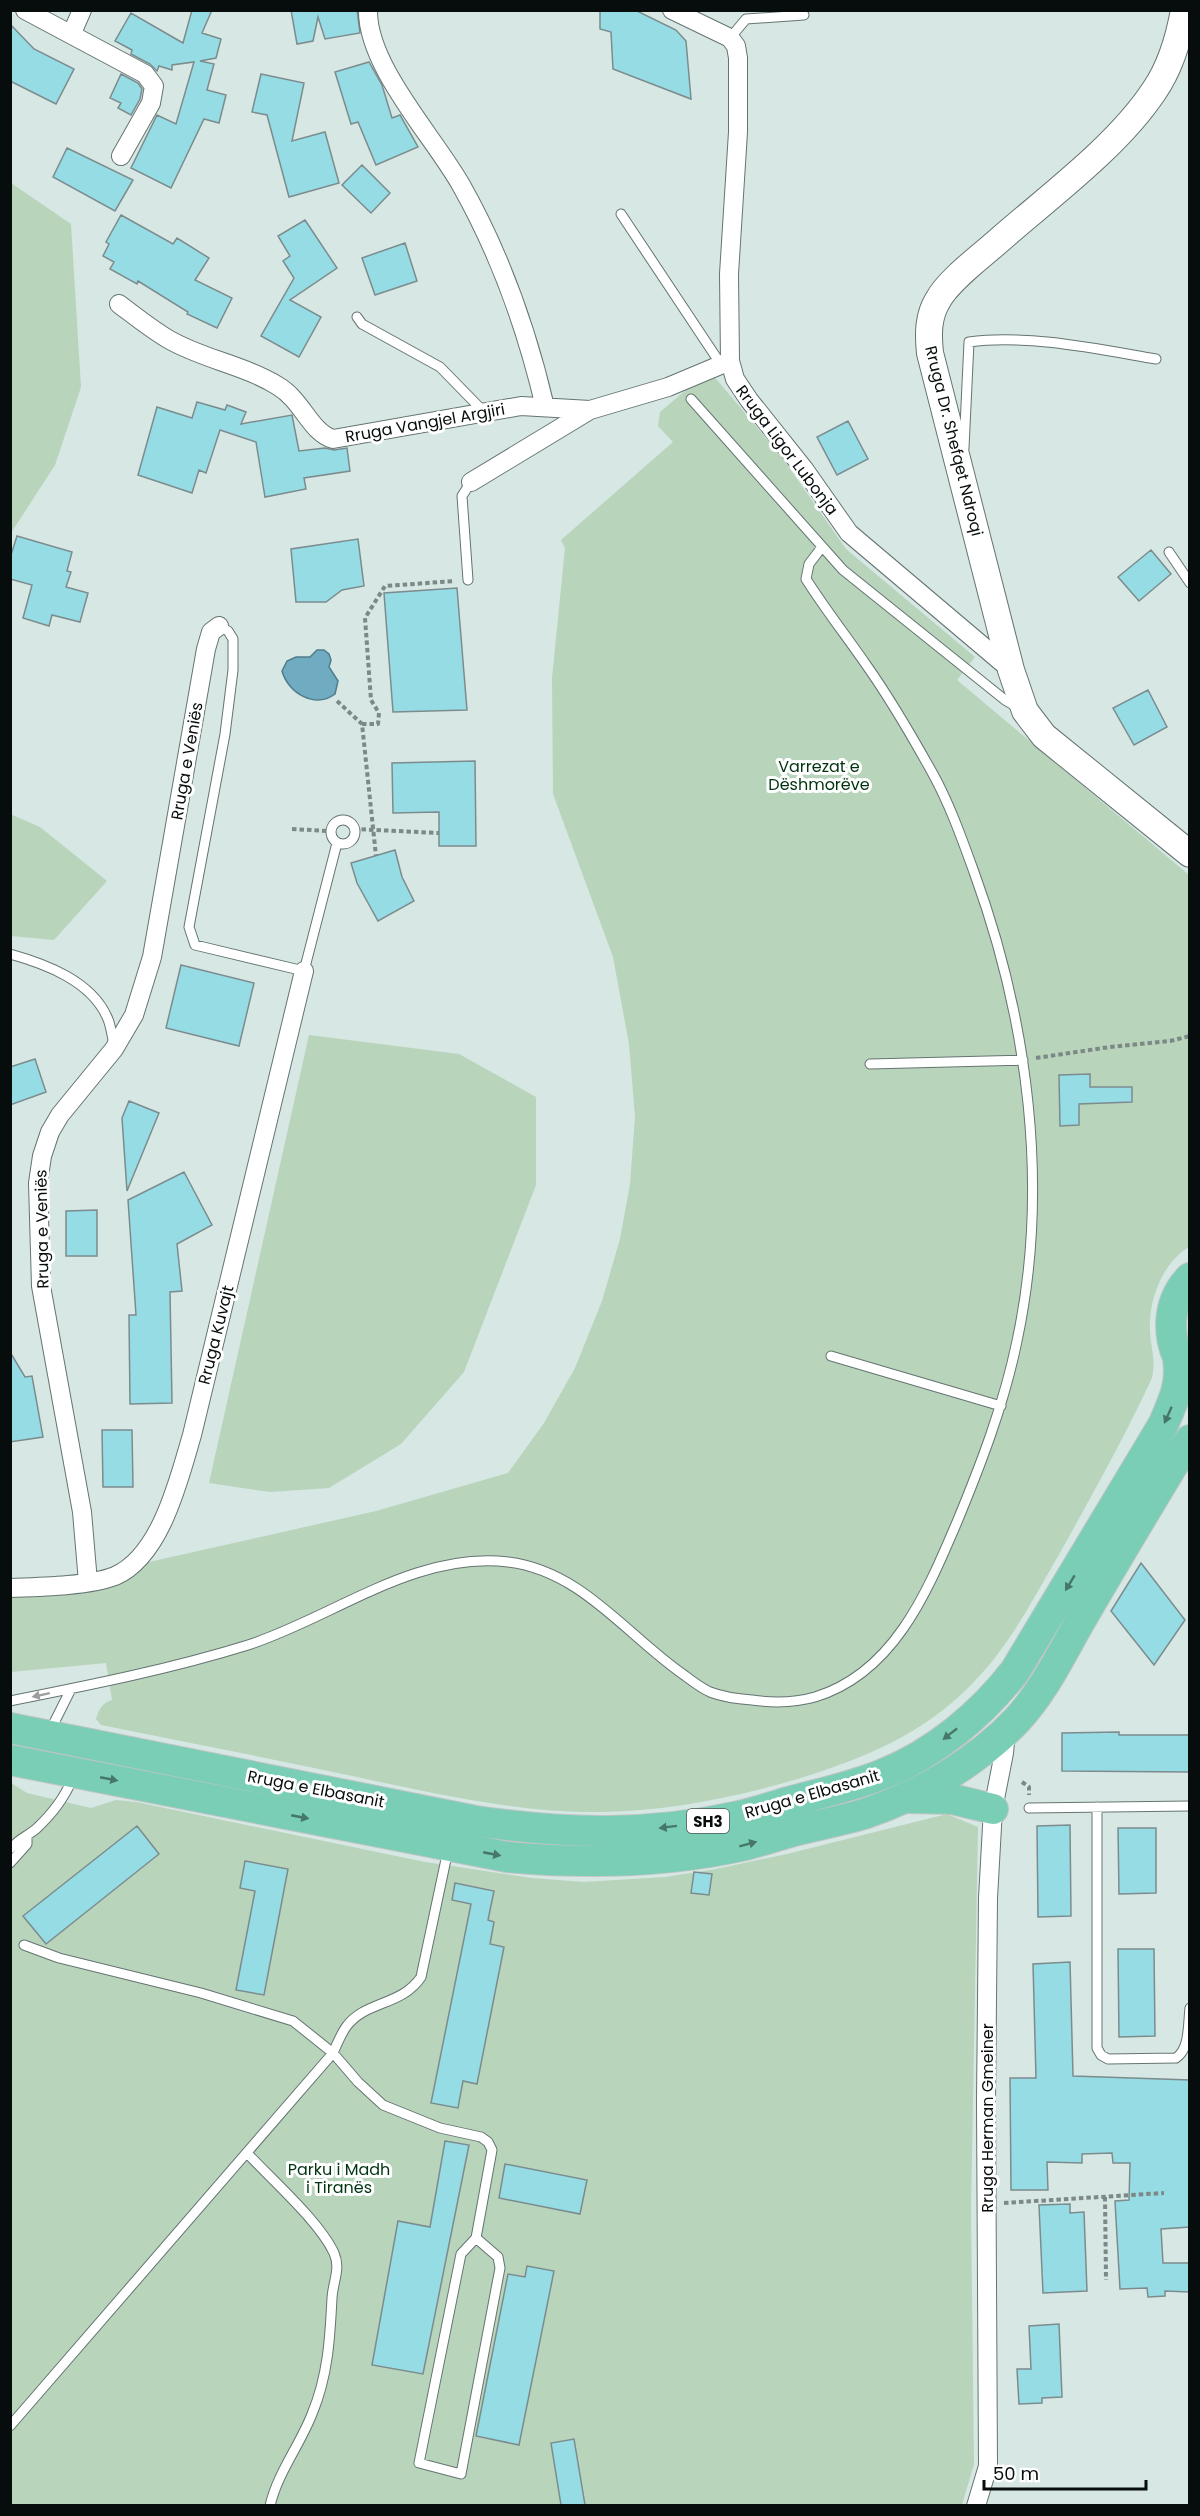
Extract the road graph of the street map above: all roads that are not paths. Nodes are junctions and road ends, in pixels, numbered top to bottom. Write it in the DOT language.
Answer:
graph roads {
  1 [pos="25,10"];
  2 [pos="82,10"];
  3 [pos="368,10"];
  4 [pos="672,10"];
  5 [pos="1184,10"];
  6 [pos="804,15"];
  7 [pos="72,33"];
  8 [pos="730,38"];
  9 [pos="1181,49"];
  10 [pos="121,156"];
  11 [pos="621,214"];
  12 [pos="119,304"];
  13 [pos="357,317"];
  14 [pos="1156,359"];
  15 [pos="725,362"];
  16 [pos="691,399"];
  17 [pos="545,407"];
  18 [pos="590,410"];
  19 [pos="484,412"];
  20 [pos="963,475"];
  21 [pos="471,482"];
  22 [pos="822,547"];
  23 [pos="1169,552"];
  24 [pos="468,580"];
  25 [pos="1190,584"];
  26 [pos="219,626"];
  27 [pos="1011,670"];
  28 [pos="1025,711"];
  29 [pos="337,843"];
  30 [pos="1190,854"];
  31 [pos="10,954"];
  32 [pos="304,971"];
  33 [pos="114,1049"];
  34 [pos="1023,1060"];
  35 [pos="870,1064"];
  36 [pos="1190,1278"];
  37 [pos="831,1356"];
  38 [pos="1184,1367"];
  39 [pos="1000,1406"];
  40 [pos="1190,1440"];
  41 [pos="88,1582"];
  42 [pos="10,1588"];
  43 [pos="71,1689"];
  44 [pos="10,1701"];
  45 [pos="10,1728"];
  46 [pos="1006,1731"];
  47 [pos="48,1736"];
  48 [pos="10,1760"];
  49 [pos="75,1773"];
  50 [pos="904,1798"];
  51 [pos="1190,1806"];
  52 [pos="1096,1807"];
  53 [pos="1029,1808"];
  54 [pos="993,1809"];
  55 [pos="27,1836"];
  56 [pos="449,1845"];
  57 [pos="10,1849"];
  58 [pos="10,1863"];
  59 [pos="24,1945"];
  60 [pos="1190,2008"];
  61 [pos="333,2053"];
  62 [pos="247,2153"];
  63 [pos="476,2238"];
  64 [pos="10,2426"];
  65 [pos="270,2505"];
  66 [pos="976,2505"];
  1 -- 7 [label="street"];
  2 -- 7 [label="street"];
  3 -- 17 [label="street"];
  4 -- 8 [label="street"];
  5 -- 9 [label="main road, Rruga Dr. Shefqet Ndroqi"];
  6 -- 8 [label="lane"];
  7 -- 10 [label="street"];
  8 -- 15 [label="street, Rruga Ligor Lubonja"];
  9 -- 20 [label="main road, Rruga Dr. Shefqet Ndroqi"];
  11 -- 15 [label="lane"];
  12 -- 19 [label="street, Rruga Vangjel Argjiri"];
  13 -- 19 [label="lane"];
  14 -- 20 [label="lane"];
  15 -- 18 [label="street, Rruga Vangjel Argjiri"];
  15 -- 27 [label="street, Rruga Ligor Lubonja"];
  16 -- 22 [label="lane"];
  17 -- 18 [label="street, Rruga Vangjel Argjiri"];
  17 -- 19 [label="street, Rruga Vangjel Argjiri"];
  18 -- 21 [label="street"];
  20 -- 27 [label="main road, Rruga Dr. Shefqet Ndroqi"];
  21 -- 24 [label="lane"];
  22 -- 28 [label="lane"];
  22 -- 34 [label="lane"];
  23 -- 25 [label="lane"];
  26 -- 32 [label="lane"];
  26 -- 33 [label="street, Rruga e Veniës"];
  27 -- 28 [label="main road, Rruga Dr. Shefqet Ndroqi"];
  28 -- 30 [label="main road, Rruga Dr. Shefqet Ndroqi"];
  29 -- 29 [label="lane"];
  29 -- 32 [label="lane"];
  31 -- 33 [label="lane"];
  32 -- 41 [label="street, Rruga Kuvajt"];
  33 -- 41 [label="street, Rruga e Veniës"];
  34 -- 35 [label="lane"];
  34 -- 39 [label="lane"];
  36 -- 38 [label="main road, SH3"];
  37 -- 39 [label="lane"];
  38 -- 47 [label="main road, Rruga e Elbasanit / SH3, one-way"];
  39 -- 43 [label="lane"];
  40 -- 46 [label="main road, Rruga e Elbasanit / SH3"];
  41 -- 42 [label="street, Rruga Kuvajt"];
  43 -- 44 [label="lane, one-way"];
  43 -- 47 [label="lane"];
  45 -- 47 [label="main road, Rruga e Elbasanit / SH3"];
  46 -- 50 [label="main road, Rruga e Elbasanit / SH3"];
  46 -- 54 [label="street, Rruga Herman Gmeiner"];
  48 -- 49 [label="main road, Rruga e Elbasanit / SH3"];
  49 -- 55 [label="lane"];
  49 -- 56 [label="main road, Rruga e Elbasanit / SH3, one-way"];
  50 -- 54 [label="main road"];
  56 -- 50 [label="main road, Rruga e Elbasanit / SH3, one-way"];
  51 -- 52 [label="lane"];
  52 -- 53 [label="lane"];
  52 -- 60 [label="lane"];
  54 -- 66 [label="street, Rruga Herman Gmeiner"];
  55 -- 57 [label="lane"];
  55 -- 58 [label="lane"];
  56 -- 61 [label="lane"];
  59 -- 61 [label="lane"];
  61 -- 62 [label="lane"];
  61 -- 63 [label="lane"];
  62 -- 64 [label="lane"];
  62 -- 65 [label="lane"];
  63 -- 63 [label="lane"];
}
